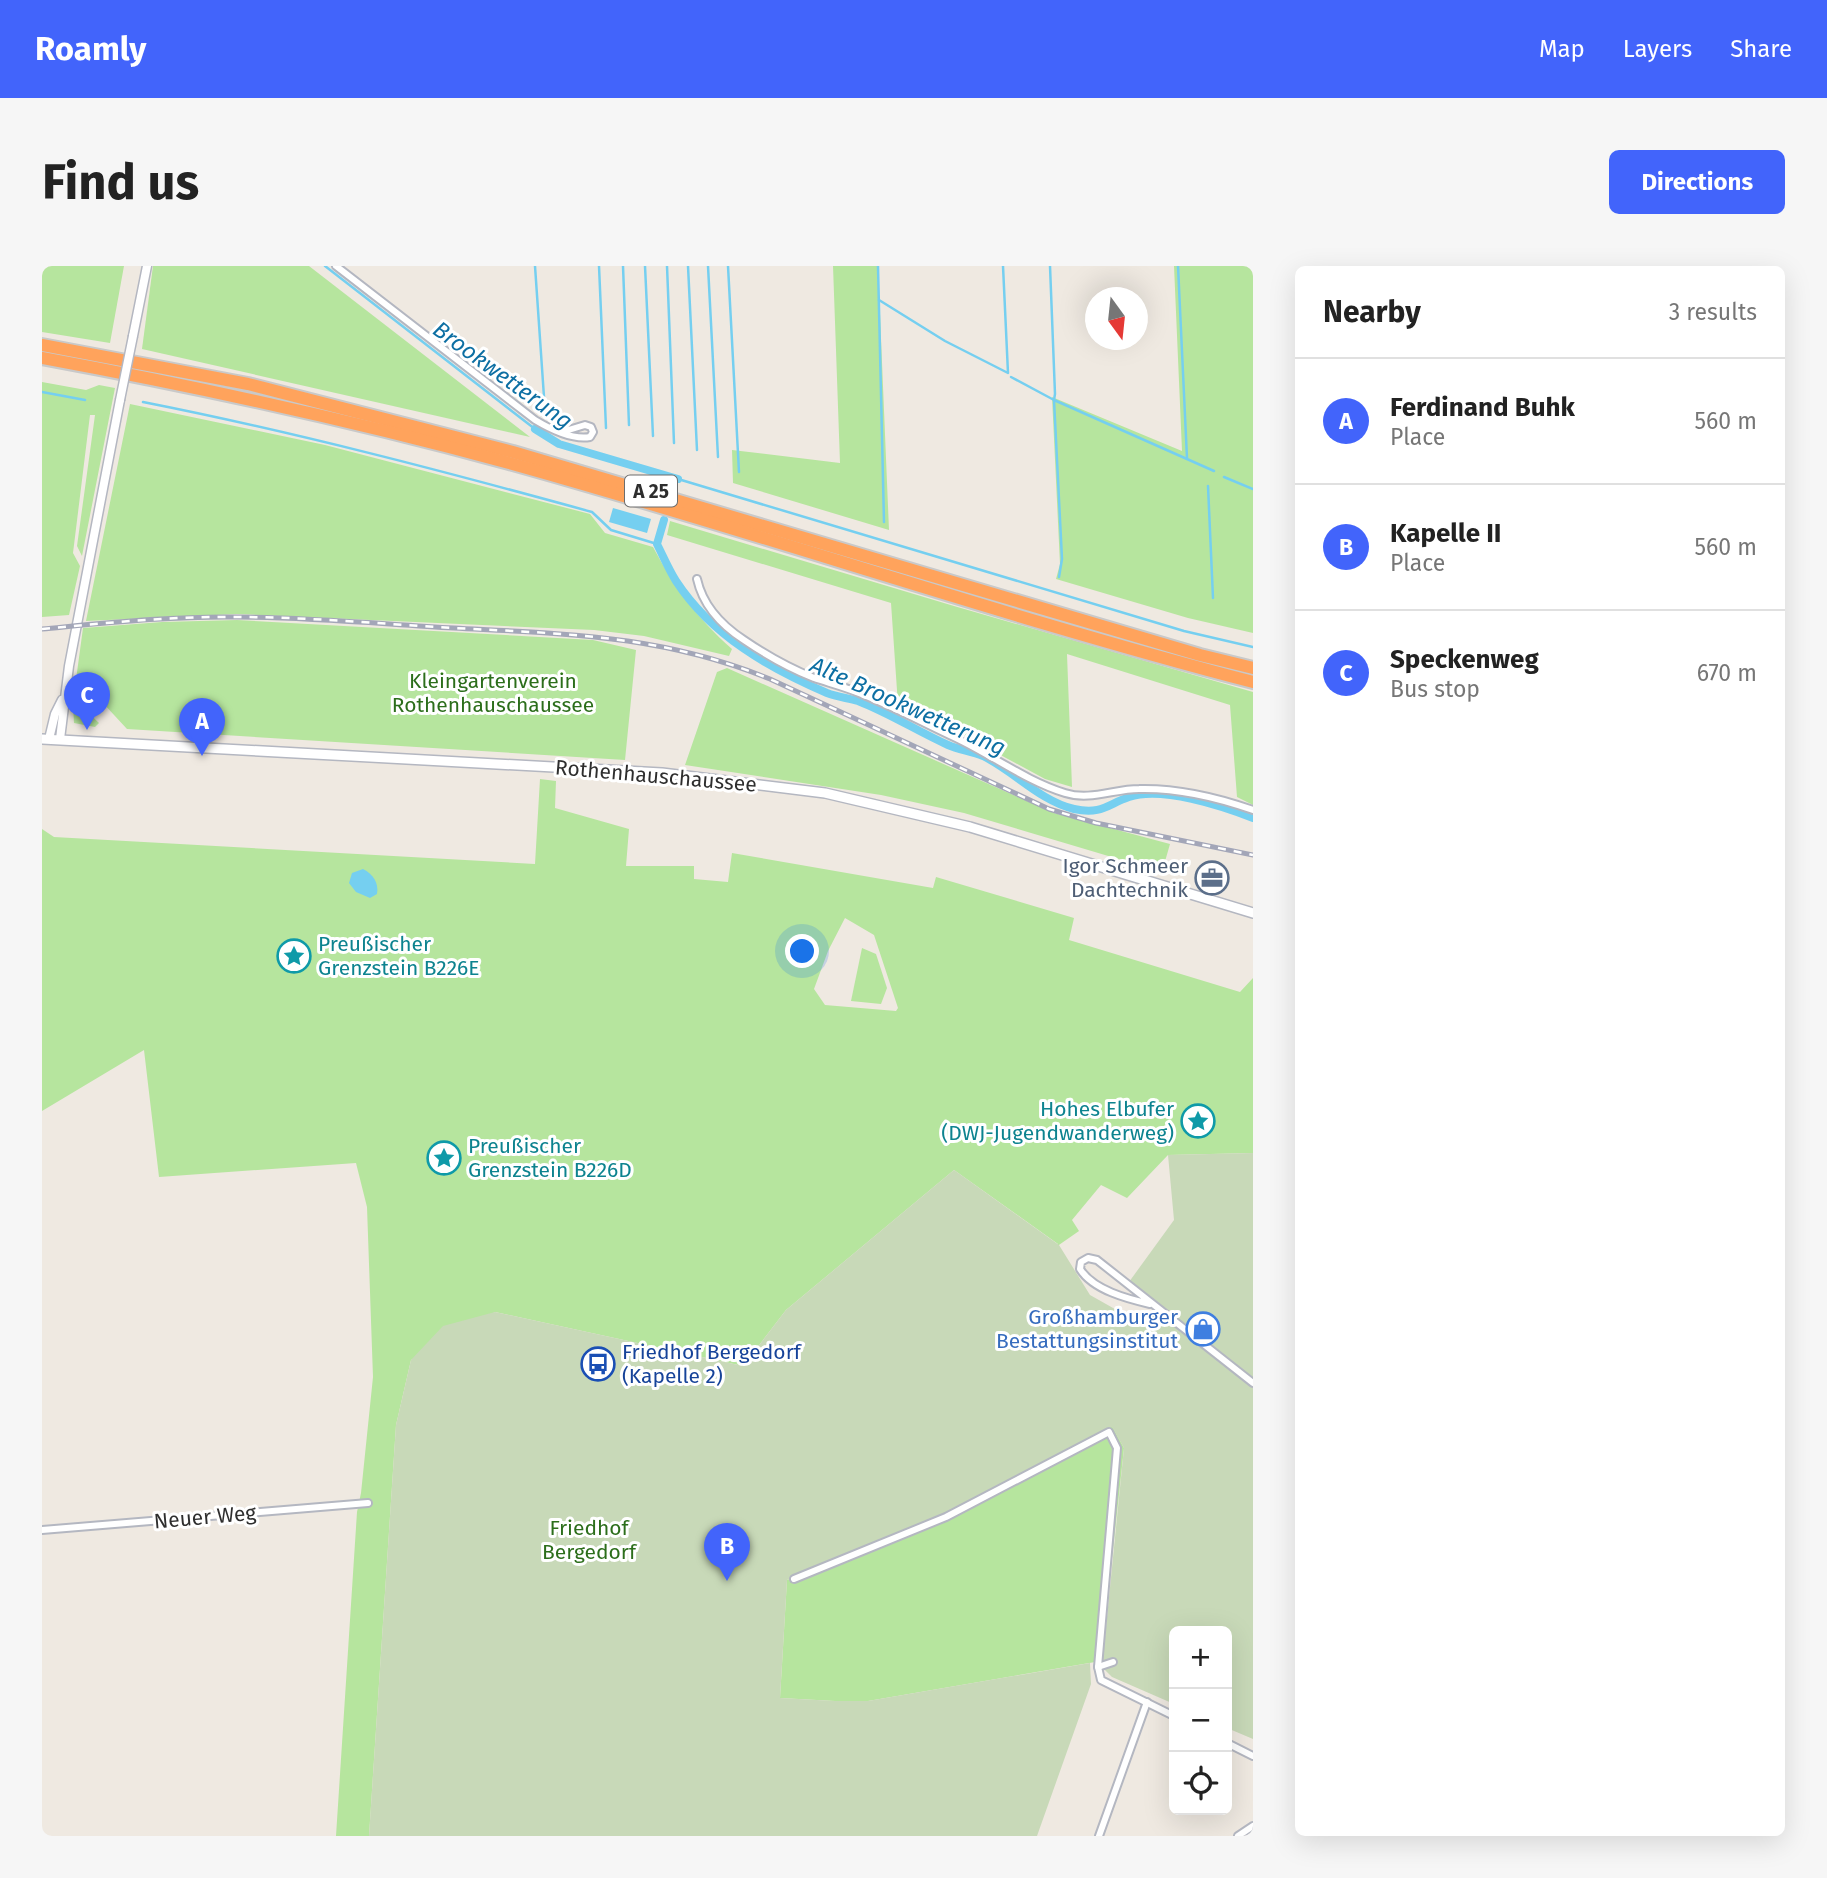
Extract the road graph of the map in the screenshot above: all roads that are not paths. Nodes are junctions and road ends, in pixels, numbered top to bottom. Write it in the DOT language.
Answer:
graph roads {
  1 [pos="146,266"];
  2 [pos="336,266"];
  3 [pos="42,345"];
  4 [pos="42,358"];
  5 [pos="562,432"];
  6 [pos="696,579"];
  7 [pos="1253,668"];
  8 [pos="1253,682"];
  9 [pos="65,694"];
  10 [pos="45,739"];
  11 [pos="60,739"];
  12 [pos="1253,810"];
  13 [pos="1253,913"];
  14 [pos="1150,1304"];
  15 [pos="1253,1383"];
  16 [pos="368,1503"];
  17 [pos="42,1530"];
  18 [pos="794,1579"];
  19 [pos="1113,1662"];
  20 [pos="1098,1667"];
  21 [pos="1147,1702"];
  22 [pos="1169,1713"];
  23 [pos="1232,1746"];
  24 [pos="1253,1756"];
  25 [pos="1253,1826"];
  26 [pos="1099,1836"];
  27 [pos="1238,1836"];
  1 -- 9 [label="street, bridge"];
  2 -- 5 [label="street"];
  3 -- 7 [label="highway, A 25"];
  4 -- 8 [label="highway, A 25"];
  6 -- 12 [label="street"];
  9 -- 10 [label="street"];
  9 -- 11 [label="street"];
  10 -- 11 [label="main road, Rothenhauschaussee"];
  11 -- 13 [label="main road, Rothenhauschaussee"];
  14 -- 14 [label="street"];
  14 -- 15 [label="street"];
  16 -- 17 [label="street, Neuer Weg"];
  18 -- 20 [label="street"];
  19 -- 20 [label="street"];
  20 -- 21 [label="street"];
  21 -- 22 [label="street"];
  21 -- 26 [label="street"];
  23 -- 24 [label="street"];
  25 -- 27 [label="street"];
}
